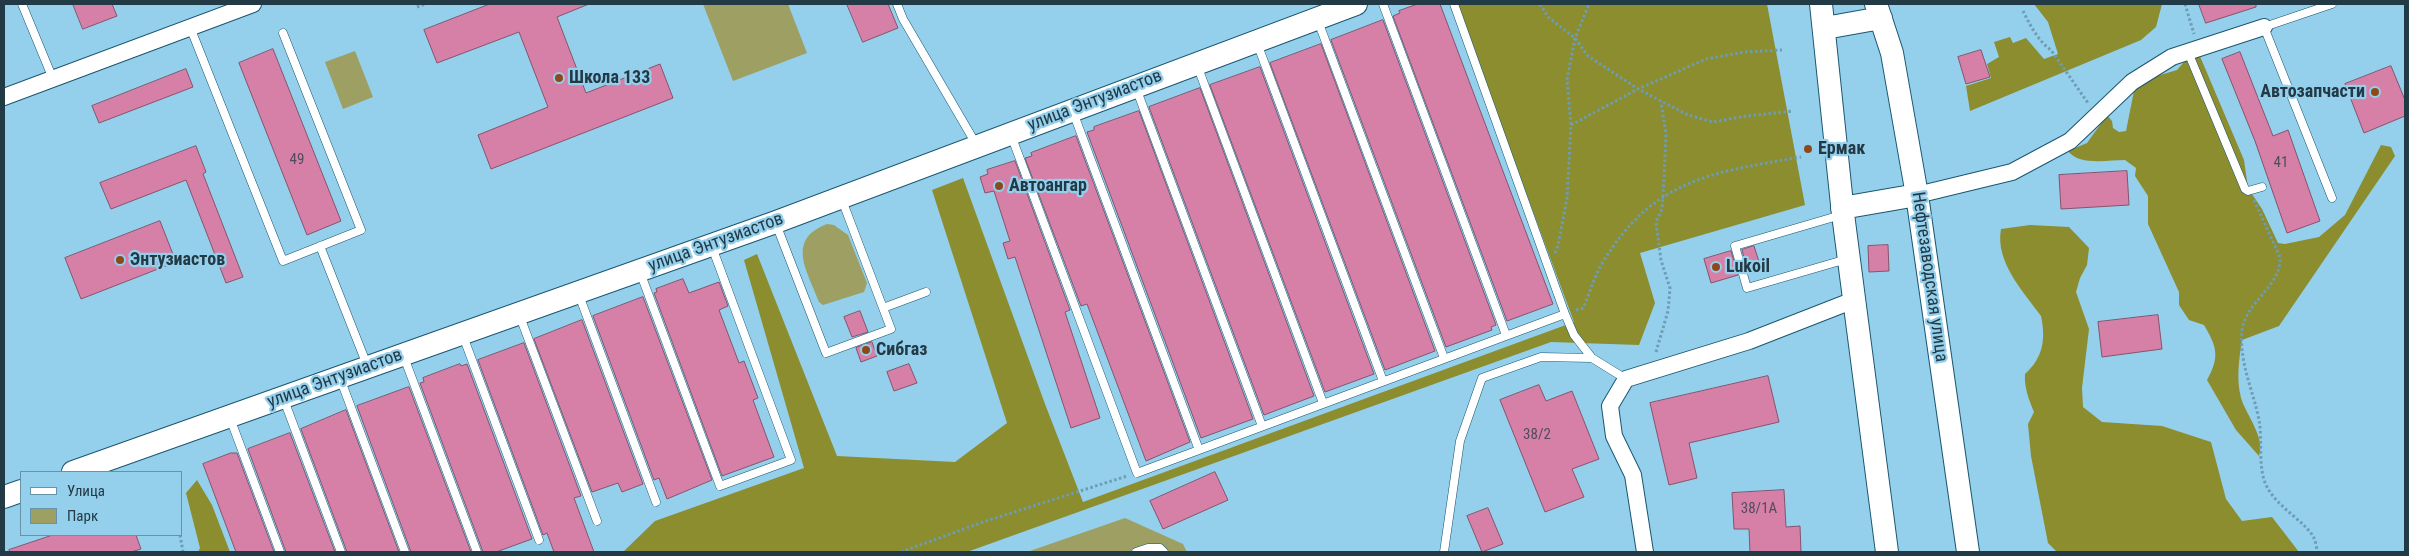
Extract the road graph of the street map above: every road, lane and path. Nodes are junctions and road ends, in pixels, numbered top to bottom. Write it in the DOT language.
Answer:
graph roads {
  1 [pos="22,4"];
  2 [pos="253,4"];
  3 [pos="424,4"];
  4 [pos="897,4"];
  5 [pos="1356,4"];
  6 [pos="1383,4"];
  7 [pos="1454,4"];
  8 [pos="1540,4"];
  9 [pos="1589,4"];
  10 [pos="1822,4"];
  11 [pos="2185,4"];
  12 [pos="2332,4"];
  13 [pos="417,6"];
  14 [pos="1878,11"];
  15 [pos="2023,11"];
  16 [pos="1318,19"];
  17 [pos="190,27"];
  18 [pos="2264,27"];
  19 [pos="1825,28"];
  20 [pos="283,33"];
  21 [pos="1576,38"];
  22 [pos="1257,42"];
  23 [pos="1782,50"];
  24 [pos="2194,50"];
  25 [pos="1196,62"];
  26 [pos="53,79"];
  27 [pos="1135,86"];
  28 [pos="1638,89"];
  29 [pos="4,97"];
  30 [pos="1661,101"];
  31 [pos="1072,110"];
  32 [pos="1793,112"];
  33 [pos="2097,115"];
  34 [pos="1571,124"];
  35 [pos="1010,133"];
  36 [pos="977,146"];
  37 [pos="1801,157"];
  38 [pos="2262,187"];
  39 [pos="2250,191"];
  40 [pos="1917,195"];
  41 [pos="841,197"];
  42 [pos="1663,197"];
  43 [pos="2332,198"];
  44 [pos="1842,211"];
  45 [pos="776,222"];
  46 [pos="711,245"];
  47 [pos="320,246"];
  48 [pos="1849,258"];
  49 [pos="1548,267"];
  50 [pos="640,270"];
  51 [pos="578,292"];
  52 [pos="926,292"];
  53 [pos="1854,300"];
  54 [pos="883,308"];
  55 [pos="519,313"];
  56 [pos="1565,314"];
  57 [pos="462,333"];
  58 [pos="1506,336"];
  59 [pos="403,354"];
  60 [pos="1444,358"];
  61 [pos="1592,358"];
  62 [pos="368,366"];
  63 [pos="1660,368"];
  64 [pos="340,377"];
  65 [pos="1626,379"];
  66 [pos="1383,381"];
  67 [pos="283,397"];
  68 [pos="1323,403"];
  69 [pos="229,416"];
  70 [pos="1262,426"];
  71 [pos="1199,450"];
  72 [pos="76,471"];
  73 [pos="1137,472"];
  74 [pos="20,491"];
  75 [pos="4,497"];
  76 [pos="656,502"];
  77 [pos="596,521"];
  78 [pos="180,536"];
  79 [pos="539,540"];
  80 [pos="183,552"];
  81 [pos="280,552"];
  82 [pos="341,552"];
  83 [pos="405,552"];
  84 [pos="477,552"];
  85 [pos="901,552"];
  86 [pos="1136,552"];
  87 [pos="1164,552"];
  88 [pos="1444,552"];
  89 [pos="1645,552"];
  90 [pos="1887,552"];
  91 [pos="1968,552"];
  92 [pos="2318,552"];
  1 -- 26 [label="lane"];
  2 -- 17 [label="street"];
  3 -- 13 [label="path"];
  4 -- 36 [label="lane"];
  5 -- 16 [label="main road, улица Энтузиастов"];
  6 -- 58 [label="lane"];
  7 -- 49 [label="lane"];
  8 -- 21 [label="path"];
  9 -- 21 [label="path"];
  10 -- 19 [label="main road"];
  11 -- 24 [label="path"];
  12 -- 18 [label="lane"];
  14 -- 19 [label="main road"];
  14 -- 40 [label="main road, Нефтезаводская улица"];
  15 -- 33 [label="path"];
  16 -- 22 [label="main road, улица Энтузиастов"];
  16 -- 60 [label="lane"];
  17 -- 26 [label="street"];
  17 -- 47 [label="lane"];
  18 -- 24 [label="street"];
  18 -- 43 [label="lane"];
  19 -- 44 [label="main road"];
  20 -- 47 [label="lane"];
  21 -- 28 [label="path"];
  21 -- 34 [label="path"];
  22 -- 25 [label="main road, улица Энтузиастов"];
  22 -- 66 [label="lane"];
  23 -- 28 [label="path"];
  24 -- 33 [label="street"];
  24 -- 39 [label="lane"];
  25 -- 27 [label="main road, улица Энтузиастов"];
  25 -- 68 [label="lane"];
  26 -- 29 [label="street"];
  27 -- 31 [label="main road, улица Энтузиастов"];
  27 -- 70 [label="lane"];
  28 -- 30 [label="path"];
  28 -- 34 [label="path"];
  30 -- 32 [label="path"];
  30 -- 42 [label="path"];
  31 -- 35 [label="main road, улица Энтузиастов"];
  31 -- 71 [label="lane"];
  33 -- 40 [label="street"];
  34 -- 49 [label="path"];
  35 -- 36 [label="main road, улица Энтузиастов"];
  35 -- 73 [label="lane"];
  36 -- 41 [label="main road, улица Энтузиастов"];
  37 -- 42 [label="path"];
  38 -- 39 [label="lane"];
  39 -- 92 [label="path"];
  40 -- 44 [label="main road"];
  40 -- 91 [label="main road, Нефтезаводская улица"];
  41 -- 45 [label="main road, улица Энтузиастов"];
  41 -- 54 [label="lane"];
  42 -- 56 [label="path"];
  42 -- 63 [label="path"];
  44 -- 48 [label="main road"];
  44 -- 48 [label="lane"];
  45 -- 46 [label="main road, улица Энтузиастов"];
  45 -- 54 [label="lane"];
  46 -- 50 [label="main road, улица Энтузиастов"];
  46 -- 50 [label="lane"];
  47 -- 62 [label="lane"];
  48 -- 53 [label="main road"];
  49 -- 56 [label="lane"];
  50 -- 51 [label="main road, улица Энтузиастов"];
  51 -- 55 [label="main road, улица Энтузиастов"];
  51 -- 76 [label="lane"];
  52 -- 54 [label="lane"];
  53 -- 63 [label="street"];
  53 -- 90 [label="main road"];
  55 -- 57 [label="main road, улица Энтузиастов"];
  55 -- 77 [label="lane"];
  56 -- 58 [label="lane"];
  56 -- 61 [label="lane"];
  57 -- 59 [label="main road, улица Энтузиастов"];
  57 -- 79 [label="lane"];
  58 -- 60 [label="lane"];
  59 -- 62 [label="main road, улица Энтузиастов"];
  59 -- 84 [label="lane"];
  60 -- 66 [label="lane"];
  61 -- 65 [label="lane"];
  61 -- 88 [label="lane"];
  62 -- 64 [label="main road, улица Энтузиастов"];
  63 -- 65 [label="street"];
  64 -- 67 [label="main road, улица Энтузиастов"];
  64 -- 83 [label="lane"];
  65 -- 89 [label="street"];
  66 -- 68 [label="lane"];
  67 -- 69 [label="main road, улица Энтузиастов"];
  67 -- 82 [label="lane"];
  68 -- 70 [label="lane"];
  69 -- 72 [label="main road, улица Энтузиастов"];
  69 -- 81 [label="lane"];
  70 -- 71 [label="lane"];
  71 -- 73 [label="lane"];
  73 -- 85 [label="path"];
  74 -- 75 [label="main road"];
  78 -- 80 [label="path"];
  86 -- 87 [label="lane"];
}
